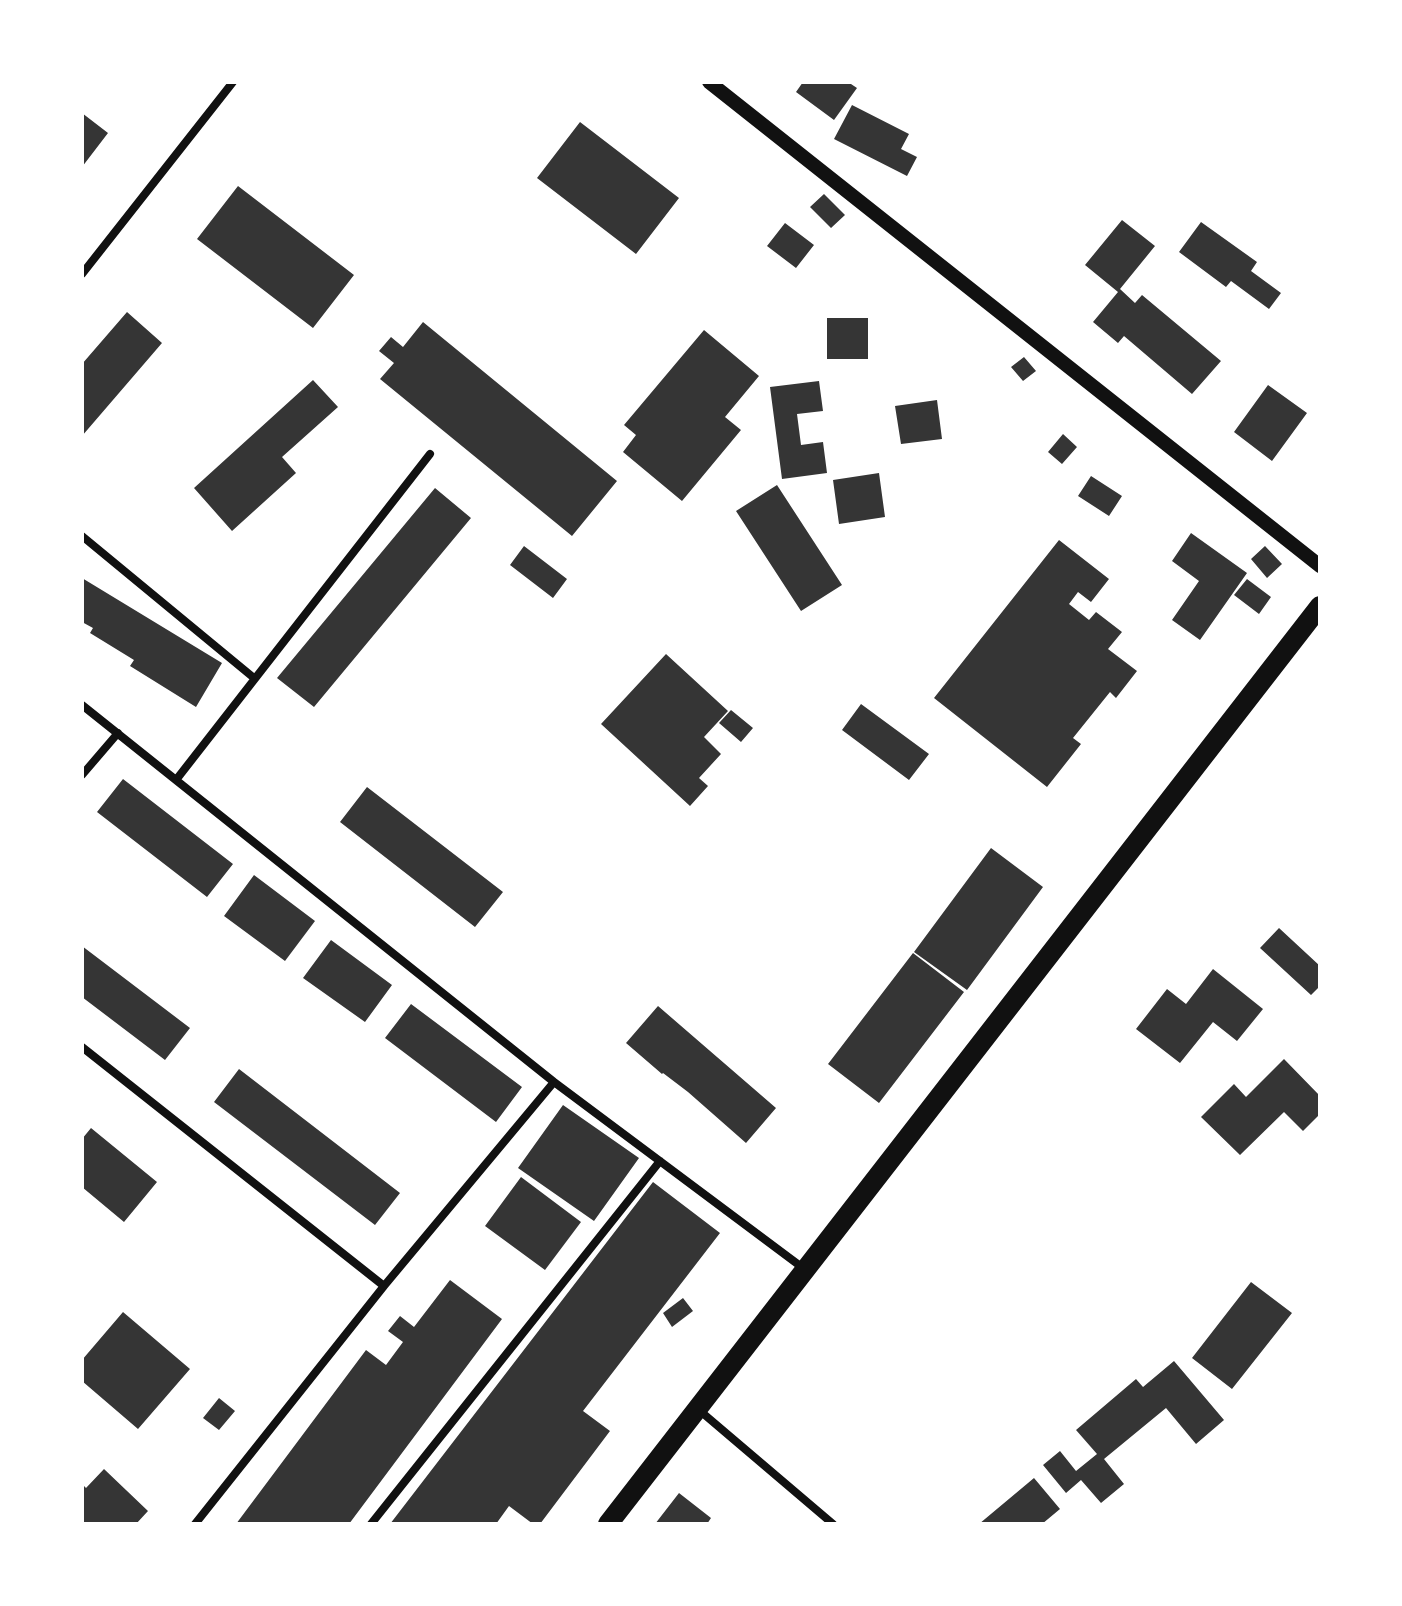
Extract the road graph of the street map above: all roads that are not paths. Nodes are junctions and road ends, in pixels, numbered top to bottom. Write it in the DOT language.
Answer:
graph roads {
  1 [pos="233,82"];
  2 [pos="709,82"];
  3 [pos="82,274"];
  4 [pos="430,454"];
  5 [pos="82,536"];
  6 [pos="1320,566"];
  7 [pos="1320,606"];
  8 [pos="254,678"];
  9 [pos="82,705"];
  10 [pos="118,733"];
  11 [pos="82,775"];
  12 [pos="176,780"];
  13 [pos="82,1047"];
  14 [pos="554,1082"];
  15 [pos="660,1161"];
  16 [pos="806,1270"];
  17 [pos="384,1286"];
  18 [pos="698,1409"];
  19 [pos="195,1524"];
  20 [pos="371,1524"];
  21 [pos="608,1524"];
  22 [pos="833,1524"];
  1 -- 3 [label="street"];
  2 -- 6 [label="street"];
  4 -- 8 [label="street"];
  5 -- 8 [label="street"];
  7 -- 16 [label="main road"];
  8 -- 12 [label="street"];
  9 -- 10 [label="street"];
  10 -- 11 [label="street"];
  10 -- 12 [label="street"];
  12 -- 14 [label="street"];
  13 -- 17 [label="street"];
  14 -- 15 [label="street"];
  14 -- 17 [label="street"];
  15 -- 16 [label="street"];
  15 -- 20 [label="street"];
  16 -- 18 [label="main road"];
  17 -- 19 [label="street"];
  18 -- 21 [label="main road"];
  18 -- 22 [label="street"];
}
